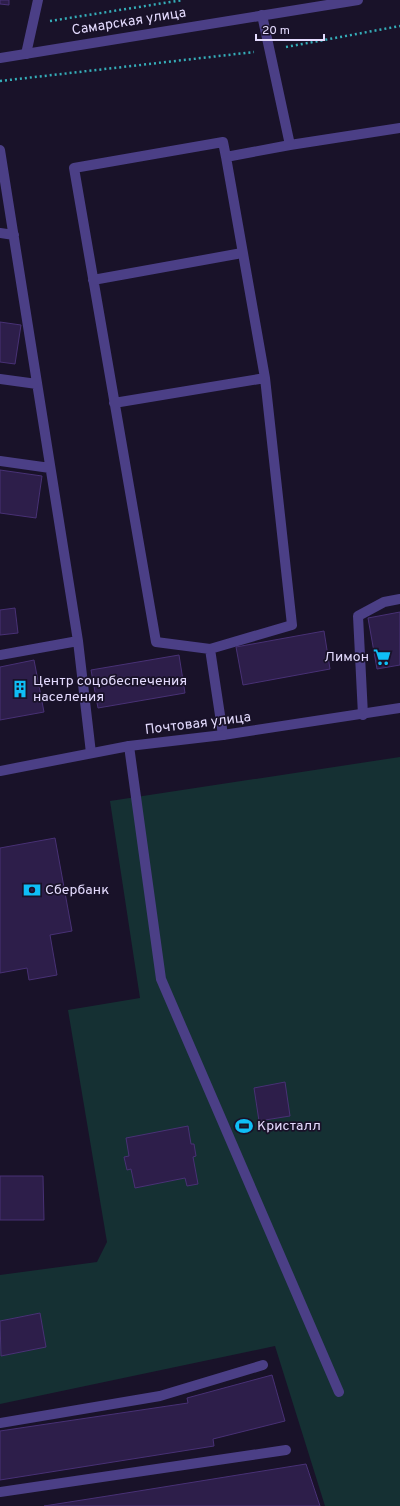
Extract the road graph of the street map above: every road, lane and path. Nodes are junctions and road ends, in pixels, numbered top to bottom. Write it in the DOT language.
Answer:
graph roads {
  1 [pos="38,0"];
  2 [pos="183,0"];
  3 [pos="358,0"];
  4 [pos="262,15"];
  5 [pos="34,23"];
  6 [pos="400,26"];
  7 [pos="270,50"];
  8 [pos="26,54"];
  9 [pos="0,58"];
  10 [pos="0,81"];
  11 [pos="400,128"];
  12 [pos="290,145"];
  13 [pos="0,150"];
  14 [pos="226,157"];
  15 [pos="0,233"];
  16 [pos="14,235"];
  17 [pos="242,253"];
  18 [pos="93,280"];
  19 [pos="265,378"];
  20 [pos="0,379"];
  21 [pos="37,384"];
  22 [pos="114,403"];
  23 [pos="0,461"];
  24 [pos="50,468"];
  25 [pos="400,599"];
  26 [pos="78,641"];
  27 [pos="210,649"];
  28 [pos="0,655"];
  29 [pos="400,708"];
  30 [pos="363,715"];
  31 [pos="223,735"];
  32 [pos="129,746"];
  33 [pos="91,753"];
  34 [pos="0,771"];
  35 [pos="263,1365"];
  36 [pos="339,1392"];
  37 [pos="0,1423"];
  38 [pos="286,1450"];
  39 [pos="0,1492"];
  1 -- 5 [label="street"];
  2 -- 5 [label="path"];
  3 -- 4 [label="street, Самарская улица"];
  4 -- 7 [label="street"];
  4 -- 8 [label="street, Самарская улица"];
  5 -- 8 [label="street"];
  6 -- 7 [label="path"];
  7 -- 10 [label="path"];
  7 -- 12 [label="street"];
  8 -- 9 [label="street, Самарская улица"];
  11 -- 12 [label="street"];
  12 -- 14 [label="street"];
  13 -- 16 [label="street"];
  14 -- 17 [label="street"];
  14 -- 18 [label="street"];
  15 -- 16 [label="street"];
  16 -- 21 [label="street"];
  17 -- 18 [label="street"];
  17 -- 19 [label="street"];
  18 -- 22 [label="street"];
  19 -- 22 [label="street"];
  19 -- 27 [label="street"];
  20 -- 21 [label="street"];
  21 -- 24 [label="street"];
  22 -- 27 [label="street"];
  23 -- 24 [label="street"];
  24 -- 26 [label="street"];
  25 -- 30 [label="street"];
  26 -- 28 [label="street"];
  26 -- 33 [label="street"];
  27 -- 31 [label="street"];
  29 -- 30 [label="street, Почтовая улица"];
  30 -- 31 [label="street, Почтовая улица"];
  31 -- 32 [label="street, Почтовая улица"];
  32 -- 33 [label="street, Почтовая улица"];
  32 -- 36 [label="street"];
  33 -- 34 [label="street, Почтовая улица"];
  35 -- 37 [label="street"];
  38 -- 39 [label="street"];
}
